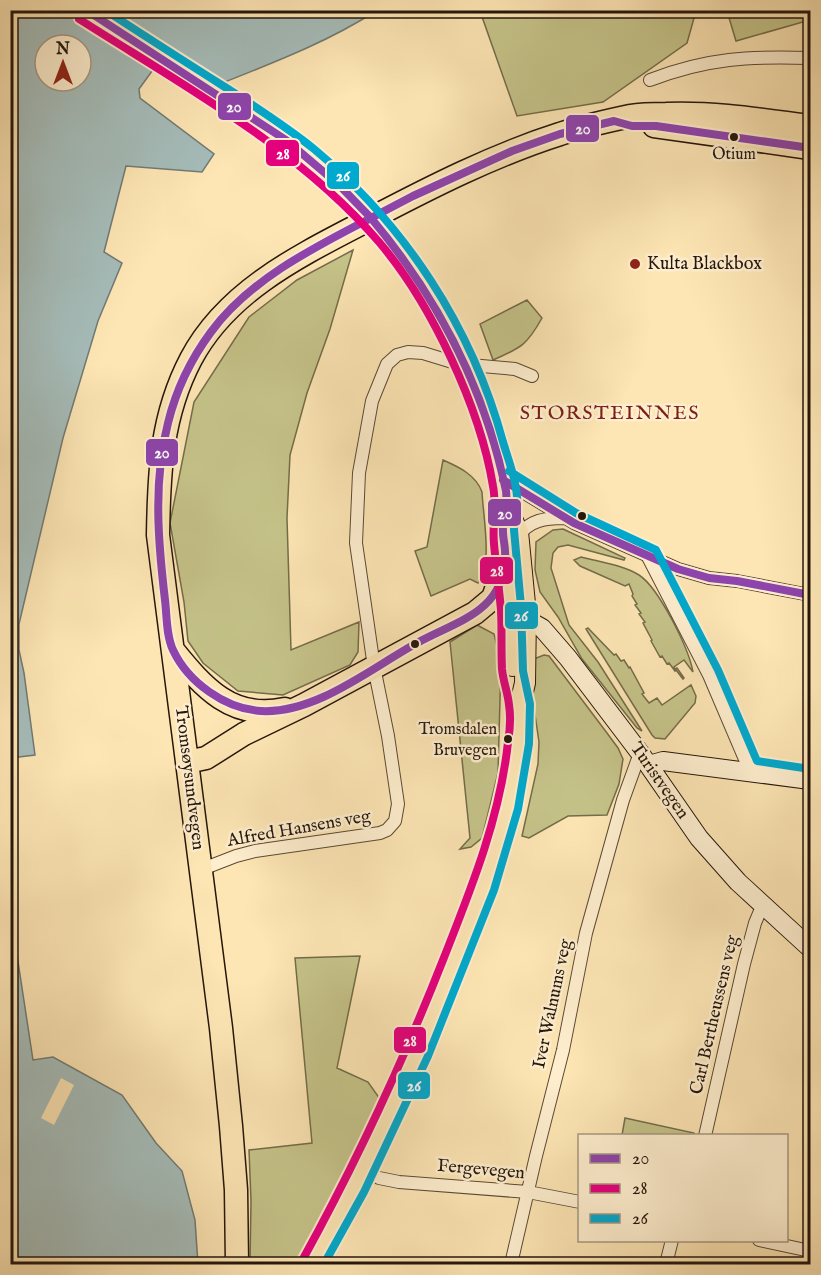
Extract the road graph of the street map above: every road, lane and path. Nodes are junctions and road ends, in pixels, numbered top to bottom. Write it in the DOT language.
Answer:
graph roads {
  1 [pos="86,10"];
  2 [pos="810,58"];
  3 [pos="650,80"];
  4 [pos="614,122"];
  5 [pos="810,126"];
  6 [pos="810,148"];
  7 [pos="532,376"];
  8 [pos="503,480"];
  9 [pos="507,508"];
  10 [pos="564,518"];
  11 [pos="518,536"];
  12 [pos="648,557"];
  13 [pos="506,560"];
  14 [pos="810,595"];
  15 [pos="519,619"];
  16 [pos="172,649"];
  17 [pos="374,667"];
  18 [pos="304,705"];
  19 [pos="645,759"];
  20 [pos="187,762"];
  21 [pos="750,771"];
  22 [pos="810,780"];
  23 [pos="200,870"];
  24 [pos="763,904"];
  25 [pos="810,948"];
  26 [pos="705,1134"];
  27 [pos="379,1178"];
  28 [pos="528,1192"];
  29 [pos="578,1202"];
  30 [pos="672,1242"];
  31 [pos="768,1242"];
  32 [pos="810,1251"];
  33 [pos="237,1264"];
  34 [pos="312,1264"];
  35 [pos="511,1264"];
  36 [pos="666,1264"];
  1 -- 8 [label="main road, bridge"];
  2 -- 3 [label="street"];
  4 -- 5 [label="highway, Tromsøysundvegen"];
  4 -- 6 [label="highway, Tromsøysundvegen"];
  4 -- 16 [label="highway, Tromsøysundvegen"];
  7 -- 17 [label="street, Alfred Hansens veg"];
  8 -- 9 [label="main road"];
  8 -- 10 [label="street"];
  9 -- 11 [label="main road"];
  9 -- 13 [label="main road"];
  10 -- 11 [label="street"];
  10 -- 12 [label="street"];
  11 -- 15 [label="main road"];
  12 -- 14 [label="street"];
  12 -- 21 [label="street"];
  13 -- 15 [label="main road"];
  13 -- 17 [label="highway"];
  15 -- 19 [label="street, Turistvegen"];
  15 -- 34 [label="main road"];
  16 -- 18 [label="highway"];
  16 -- 20 [label="highway, Tromsøysundvegen"];
  17 -- 18 [label="highway"];
  17 -- 23 [label="street, Alfred Hansens veg"];
  18 -- 20 [label="highway"];
  19 -- 21 [label="street"];
  19 -- 24 [label="street, Turistvegen"];
  19 -- 28 [label="street, Iver Walnums veg"];
  20 -- 23 [label="highway, Tromsøysundvegen"];
  21 -- 22 [label="street"];
  23 -- 33 [label="highway, Tromsøysundvegen"];
  24 -- 25 [label="street, Turistvegen"];
  24 -- 26 [label="street, Carl Bertheussens veg"];
  27 -- 28 [label="street, Fergevegen"];
  28 -- 29 [label="street, Fergevegen"];
  28 -- 35 [label="street, Iver Walnums veg"];
  30 -- 36 [label="street"];
  31 -- 32 [label="street"];
}
